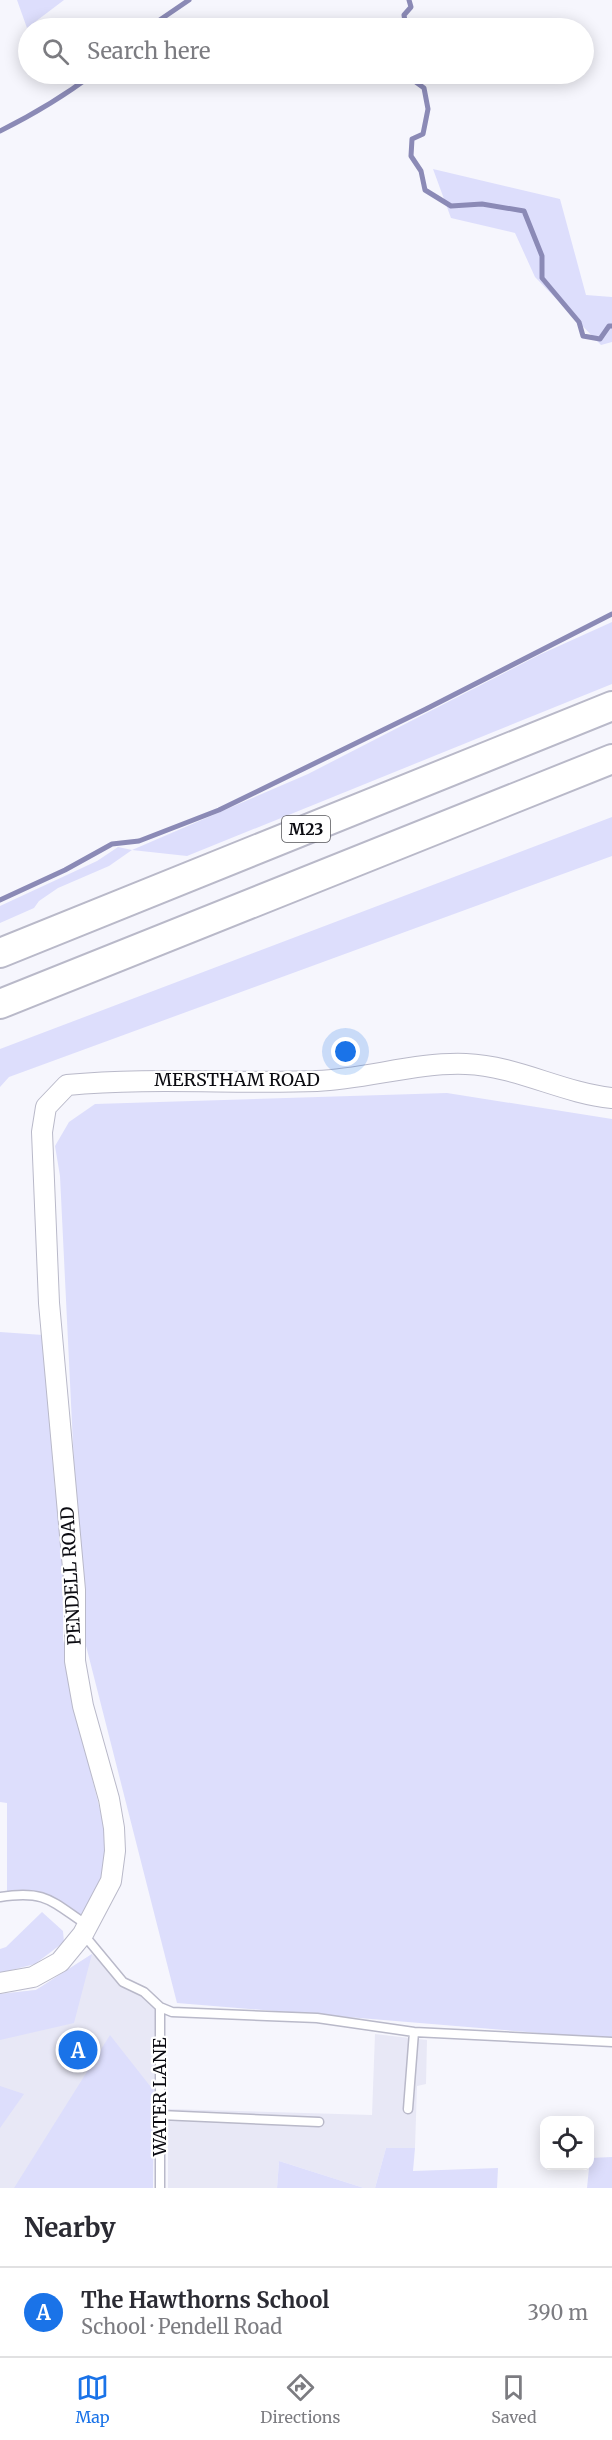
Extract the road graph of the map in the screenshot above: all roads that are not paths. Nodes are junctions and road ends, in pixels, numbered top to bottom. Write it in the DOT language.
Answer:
graph roads {
  1 [pos="612,706"];
  2 [pos="612,759"];
  3 [pos="0,953"];
  4 [pos="0,1004"];
  5 [pos="612,1098"];
  6 [pos="46,1107"];
  7 [pos="0,1897"];
  8 [pos="85,1930"];
  9 [pos="0,1983"];
  10 [pos="160,2007"];
  11 [pos="414,2032"];
  12 [pos="612,2042"];
  13 [pos="408,2109"];
  14 [pos="160,2115"];
  15 [pos="319,2122"];
  16 [pos="160,2188"];
  1 -- 3 [label="highway, M23"];
  2 -- 4 [label="highway"];
  5 -- 6 [label="street, MERSTHAM ROAD"];
  6 -- 8 [label="street, PENDELL ROAD"];
  7 -- 8 [label="lane"];
  8 -- 9 [label="street, PENDELL ROAD"];
  8 -- 10 [label="lane"];
  10 -- 11 [label="lane"];
  10 -- 14 [label="lane, WATER LANE"];
  11 -- 12 [label="lane"];
  11 -- 13 [label="lane"];
  14 -- 15 [label="lane"];
  14 -- 16 [label="lane, WATER LANE"];
}
